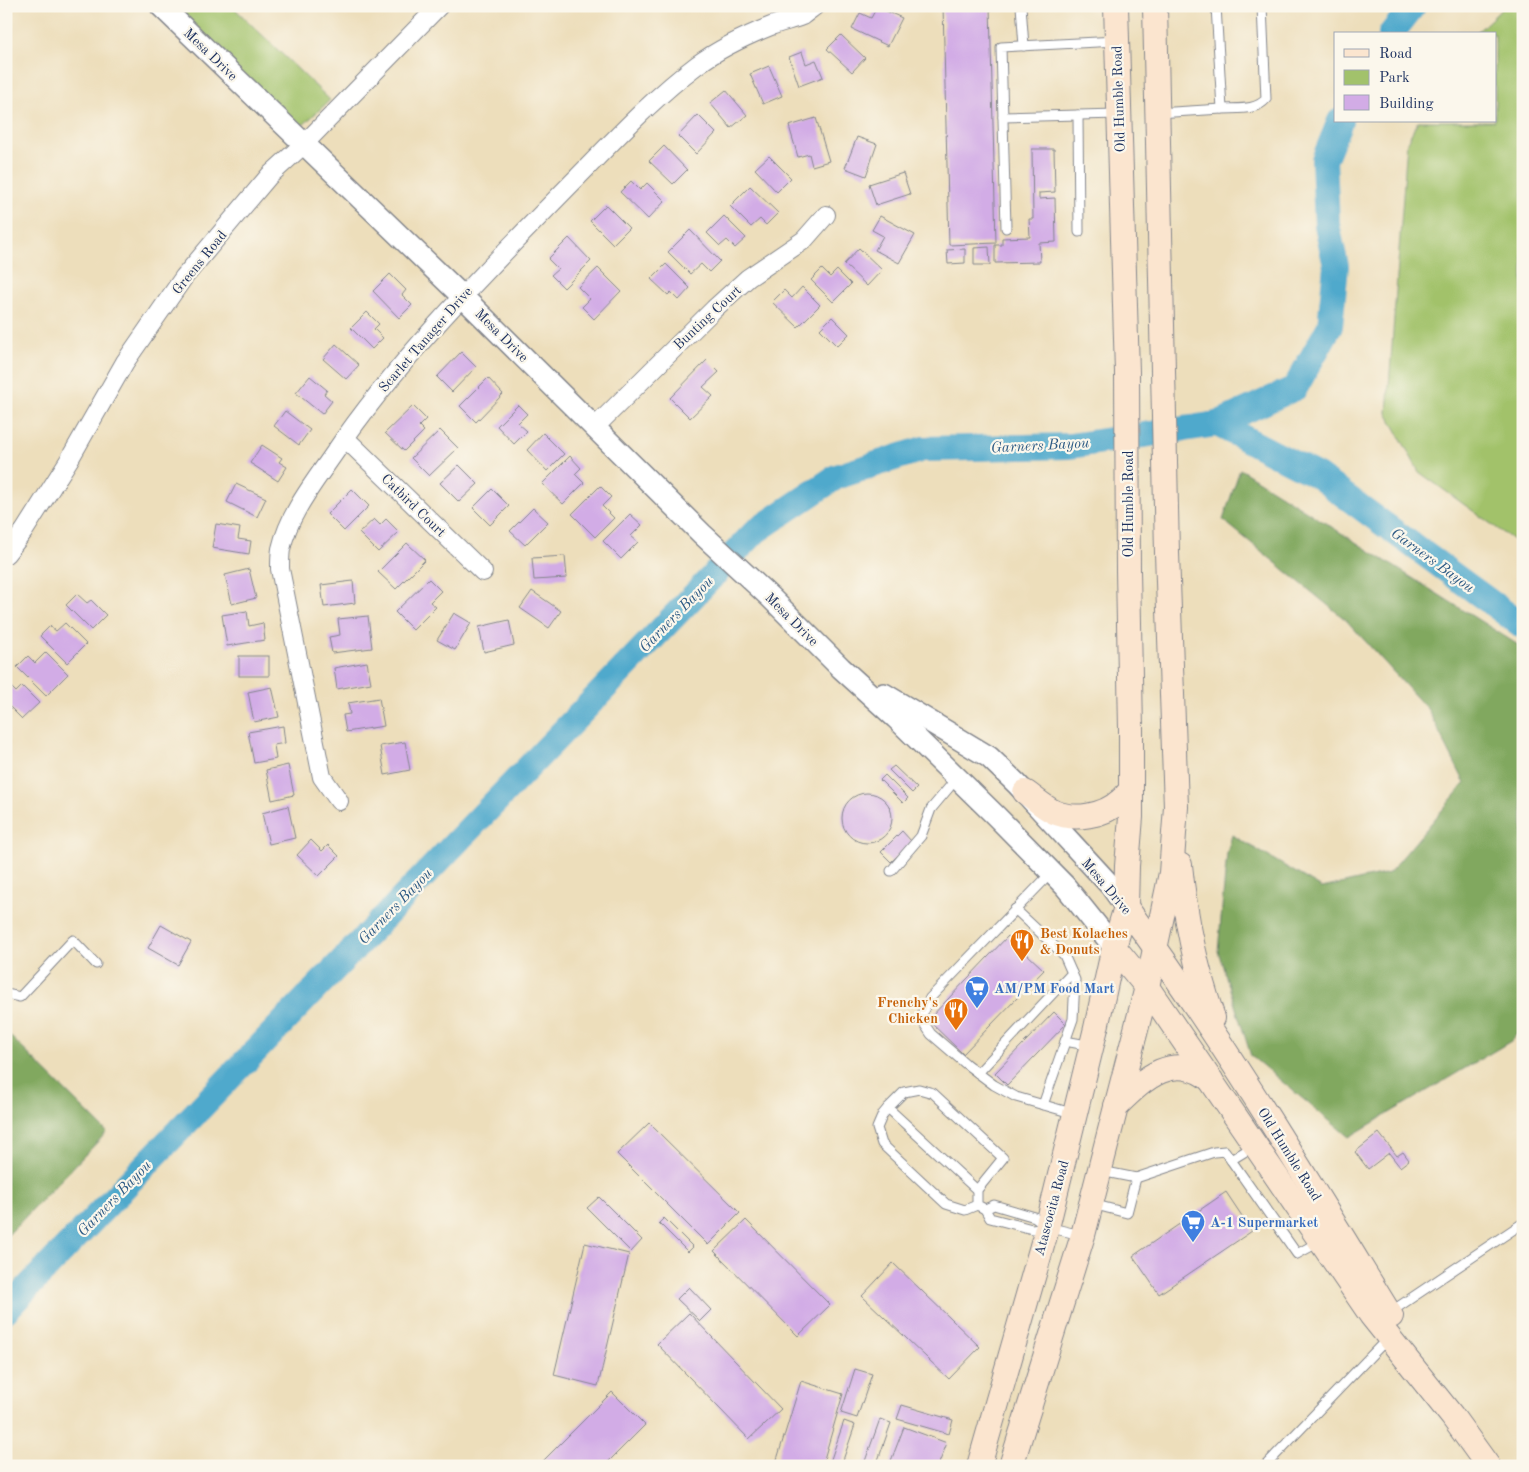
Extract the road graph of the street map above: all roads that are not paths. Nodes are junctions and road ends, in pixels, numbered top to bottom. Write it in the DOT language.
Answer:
graph roads {
  1 [pos="161,6"];
  2 [pos="439,6"];
  3 [pos="815,6"];
  4 [pos="1022,6"];
  5 [pos="1116,6"];
  6 [pos="1155,6"];
  7 [pos="1216,6"];
  8 [pos="1262,6"];
  9 [pos="1117,41"];
  10 [pos="1024,46"];
  11 [pos="1222,109"];
  12 [pos="1157,113"];
  13 [pos="1118,114"];
  14 [pos="1078,115"];
  15 [pos="1003,117"];
  16 [pos="304,144"];
  17 [pos="826,215"];
  18 [pos="1006,228"];
  19 [pos="1079,232"];
  20 [pos="462,296"];
  21 [pos="595,427"];
  22 [pos="345,438"];
  23 [pos="6,554"];
  24 [pos="483,572"];
  25 [pos="841,668"];
  26 [pos="958,778"];
  27 [pos="1131,790"];
  28 [pos="1024,792"];
  29 [pos="339,801"];
  30 [pos="1174,815"];
  31 [pos="891,871"];
  32 [pos="1052,872"];
  33 [pos="1126,907"];
  34 [pos="1016,909"];
  35 [pos="1114,947"];
  36 [pos="1155,947"];
  37 [pos="96,964"];
  38 [pos="1072,972"];
  39 [pos="1147,987"];
  40 [pos="6,994"];
  41 [pos="1065,1041"];
  42 [pos="1092,1046"];
  43 [pos="1224,1050"];
  44 [pos="978,1073"];
  45 [pos="1213,1082"];
  46 [pos="1043,1105"];
  47 [pos="1116,1106"];
  48 [pos="888,1108"];
  49 [pos="1075,1114"];
  50 [pos="1256,1145"];
  51 [pos="1231,1160"];
  52 [pos="1099,1171"];
  53 [pos="1136,1178"];
  54 [pos="977,1190"];
  55 [pos="1091,1204"];
  56 [pos="981,1207"];
  57 [pos="1523,1223"];
  58 [pos="1047,1227"];
  59 [pos="1082,1235"];
  60 [pos="1330,1236"];
  61 [pos="1389,1313"];
  62 [pos="1389,1337"];
  63 [pos="1452,1416"];
  64 [pos="979,1466"];
  65 [pos="1011,1466"];
  66 [pos="1265,1466"];
  67 [pos="1488,1466"];
  1 -- 16 [label="street, Mesa Drive"];
  2 -- 16 [label="street, Greens Road"];
  3 -- 20 [label="street, Scarlet Tanager Drive"];
  4 -- 10 [label="lane"];
  5 -- 9 [label="main road, Old Humble Road"];
  6 -- 12 [label="main road"];
  7 -- 11 [label="lane"];
  8 -- 11 [label="lane"];
  9 -- 10 [label="lane"];
  9 -- 13 [label="main road, Old Humble Road"];
  10 -- 15 [label="lane"];
  11 -- 12 [label="lane"];
  12 -- 13 [label="main road"];
  12 -- 30 [label="main road"];
  13 -- 14 [label="lane"];
  13 -- 27 [label="main road, Old Humble Road"];
  14 -- 15 [label="lane"];
  14 -- 19 [label="lane"];
  15 -- 18 [label="lane"];
  16 -- 20 [label="street, Mesa Drive"];
  16 -- 23 [label="street, Greens Road"];
  17 -- 21 [label="street, Bunting Court"];
  20 -- 21 [label="street, Mesa Drive"];
  20 -- 22 [label="street, Scarlet Tanager Drive"];
  21 -- 25 [label="street, Mesa Drive"];
  22 -- 24 [label="street, Catbird Court"];
  22 -- 29 [label="street, Scarlet Tanager Drive"];
  25 -- 26 [label="street, Mesa Drive"];
  25 -- 28 [label="street, Mesa Drive"];
  26 -- 31 [label="lane"];
  26 -- 32 [label="street, Mesa Drive"];
  27 -- 28 [label="main road"];
  27 -- 33 [label="main road, Old Humble Road"];
  28 -- 33 [label="street, Mesa Drive"];
  30 -- 36 [label="main road"];
  30 -- 43 [label="main road"];
  32 -- 34 [label="lane"];
  32 -- 35 [label="street, Mesa Drive"];
  33 -- 35 [label="main road, Old Humble Road"];
  33 -- 36 [label="main road, Mesa Drive"];
  34 -- 38 [label="lane"];
  34 -- 44 [label="lane"];
  35 -- 39 [label="main road, Old Humble Road"];
  35 -- 42 [label="main road, Atascocita Road"];
  36 -- 39 [label="main road"];
  36 -- 43 [label="main road, Old Humble Road"];
  37 -- 40 [label="lane"];
  38 -- 41 [label="lane"];
  38 -- 44 [label="lane"];
  39 -- 45 [label="main road, Old Humble Road"];
  39 -- 47 [label="main road"];
  41 -- 42 [label="lane"];
  41 -- 46 [label="lane"];
  42 -- 49 [label="main road, Atascocita Road"];
  43 -- 60 [label="main road, Old Humble Road"];
  44 -- 46 [label="lane"];
  45 -- 47 [label="main road"];
  45 -- 50 [label="main road, Old Humble Road"];
  46 -- 49 [label="lane"];
  47 -- 52 [label="main road"];
  48 -- 54 [label="lane"];
  48 -- 54 [label="lane"];
  48 -- 56 [label="lane"];
  49 -- 58 [label="main road, Atascocita Road"];
  50 -- 51 [label="lane"];
  50 -- 60 [label="main road, Old Humble Road"];
  51 -- 53 [label="lane"];
  51 -- 60 [label="lane"];
  52 -- 53 [label="lane"];
  52 -- 55 [label="main road"];
  53 -- 55 [label="lane"];
  54 -- 56 [label="lane"];
  55 -- 59 [label="main road"];
  56 -- 58 [label="lane"];
  56 -- 58 [label="lane"];
  57 -- 61 [label="lane"];
  58 -- 59 [label="lane"];
  58 -- 64 [label="main road, Atascocita Road"];
  59 -- 65 [label="main road"];
  60 -- 61 [label="main road, Old Humble Road"];
  60 -- 62 [label="main road, Old Humble Road"];
  61 -- 63 [label="main road, Old Humble Road"];
  62 -- 63 [label="main road, Old Humble Road"];
  62 -- 66 [label="lane"];
  63 -- 67 [label="main road, Old Humble Road"];
}
